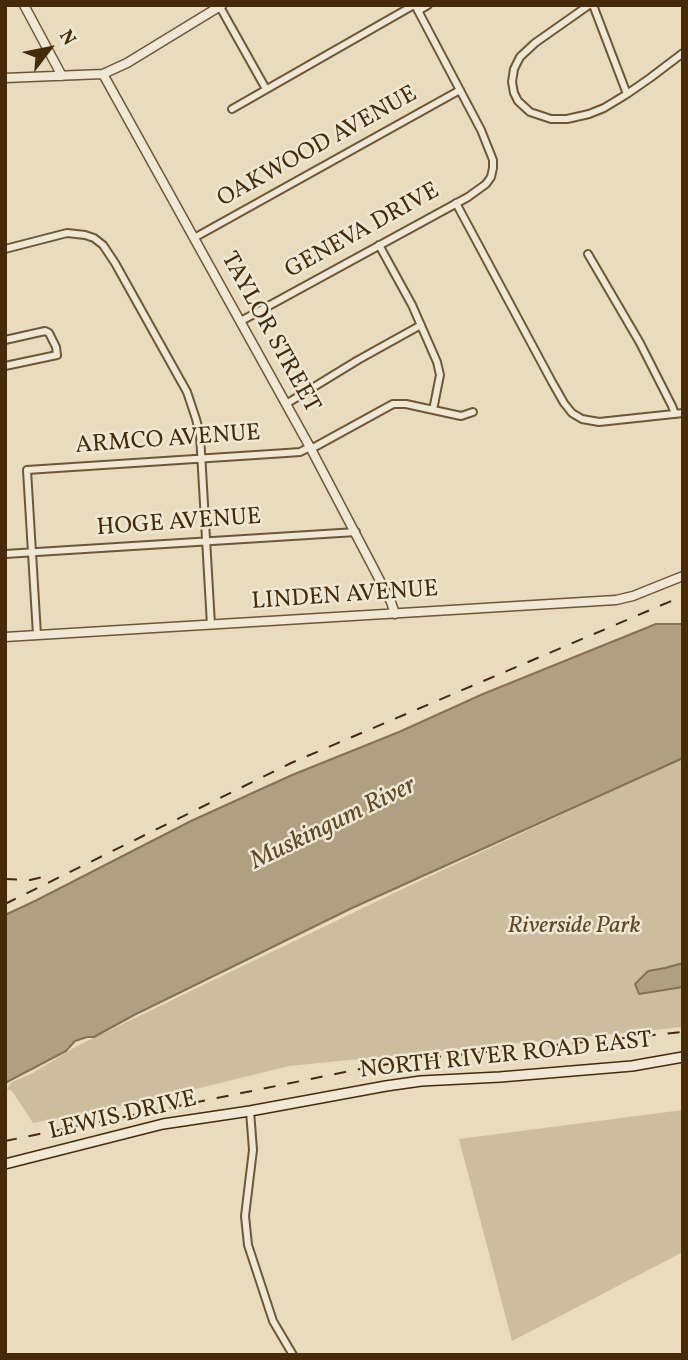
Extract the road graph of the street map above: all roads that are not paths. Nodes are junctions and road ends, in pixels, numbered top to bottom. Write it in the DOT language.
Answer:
graph roads {
  1 [pos="24,5"];
  2 [pos="428,5"];
  3 [pos="591,5"];
  4 [pos="221,6"];
  5 [pos="416,7"];
  6 [pos="683,53"];
  7 [pos="103,74"];
  8 [pos="62,76"];
  9 [pos="5,78"];
  10 [pos="266,89"];
  11 [pos="460,90"];
  12 [pos="627,94"];
  13 [pos="232,109"];
  14 [pos="456,203"];
  15 [pos="194,238"];
  16 [pos="379,245"];
  17 [pos="5,249"];
  18 [pos="588,254"];
  19 [pos="241,321"];
  20 [pos="421,325"];
  21 [pos="5,340"];
  22 [pos="5,366"];
  23 [pos="286,404"];
  24 [pos="433,410"];
  25 [pos="473,412"];
  26 [pos="679,413"];
  27 [pos="311,448"];
  28 [pos="201,459"];
  29 [pos="356,532"];
  30 [pos="206,541"];
  31 [pos="32,552"];
  32 [pos="5,554"];
  33 [pos="683,576"];
  34 [pos="395,614"];
  35 [pos="211,625"];
  36 [pos="37,635"];
  37 [pos="5,637"];
  38 [pos="683,1057"];
  39 [pos="250,1111"];
  40 [pos="5,1164"];
  41 [pos="293,1355"];
  1 -- 8 [label="street"];
  2 -- 5 [label="street"];
  3 -- 12 [label="street"];
  3 -- 12 [label="street"];
  4 -- 7 [label="street"];
  4 -- 10 [label="street"];
  5 -- 10 [label="street"];
  5 -- 11 [label="street"];
  6 -- 12 [label="street"];
  7 -- 8 [label="street"];
  7 -- 15 [label="street, TAYLOR STREET"];
  8 -- 9 [label="street"];
  10 -- 13 [label="street"];
  11 -- 14 [label="street, GENEVA DRIVE"];
  11 -- 15 [label="street, OAKWOOD AVENUE"];
  14 -- 16 [label="street, GENEVA DRIVE"];
  14 -- 26 [label="street"];
  15 -- 19 [label="street, TAYLOR STREET"];
  16 -- 19 [label="street, GENEVA DRIVE"];
  16 -- 20 [label="street"];
  17 -- 28 [label="street"];
  18 -- 26 [label="street"];
  19 -- 23 [label="street, TAYLOR STREET"];
  20 -- 23 [label="street"];
  20 -- 24 [label="street"];
  21 -- 22 [label="street"];
  23 -- 27 [label="street, TAYLOR STREET"];
  24 -- 25 [label="street, ARMCO AVENUE"];
  24 -- 27 [label="street, ARMCO AVENUE"];
  27 -- 28 [label="street, ARMCO AVENUE"];
  27 -- 29 [label="street, TAYLOR STREET"];
  28 -- 30 [label="street"];
  28 -- 31 [label="street, ARMCO AVENUE"];
  29 -- 30 [label="street, HOGE AVENUE"];
  29 -- 34 [label="street, TAYLOR STREET"];
  30 -- 31 [label="street, HOGE AVENUE"];
  30 -- 35 [label="street"];
  31 -- 32 [label="street, HOGE AVENUE"];
  31 -- 36 [label="street"];
  33 -- 34 [label="street, LINDEN AVENUE"];
  34 -- 35 [label="street, LINDEN AVENUE"];
  35 -- 36 [label="street, LINDEN AVENUE"];
  36 -- 37 [label="street, LINDEN AVENUE"];
  38 -- 39 [label="main road, NORTH RIVER ROAD EAST"];
  39 -- 40 [label="main road, LEWIS DRIVE"];
  39 -- 41 [label="street"];
}
